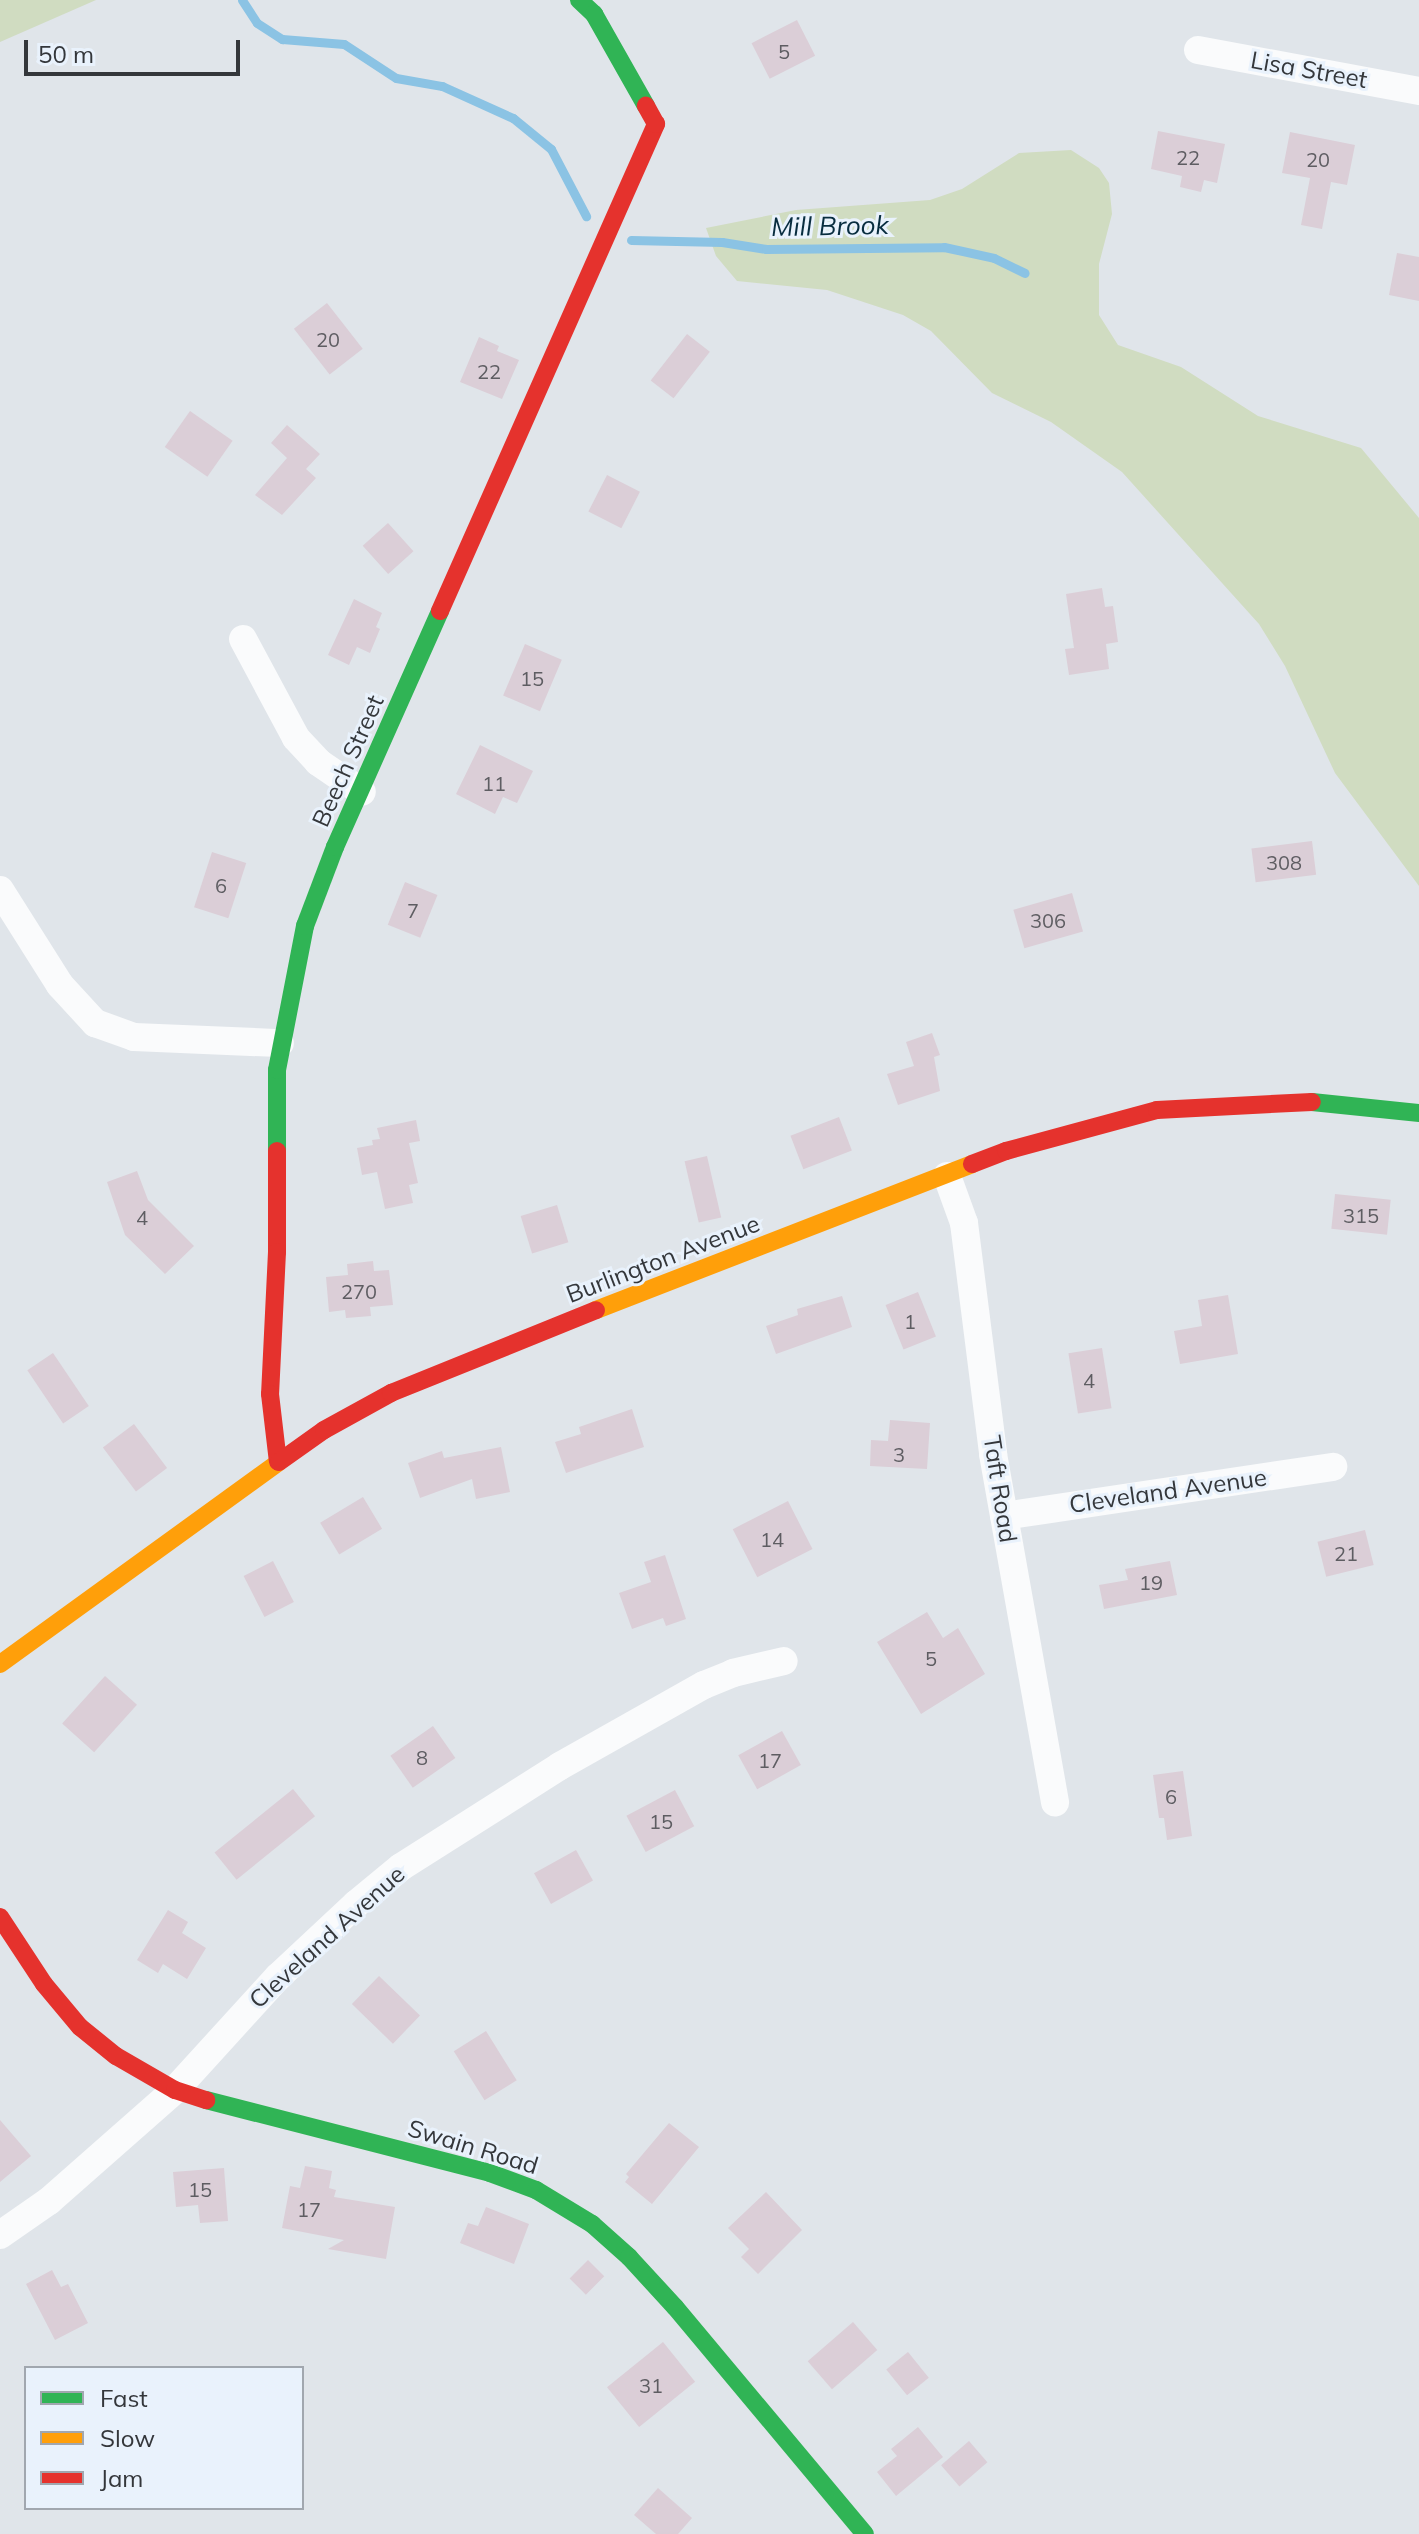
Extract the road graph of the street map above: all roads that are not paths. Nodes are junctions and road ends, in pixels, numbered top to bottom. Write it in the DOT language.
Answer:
graph roads {
  1 [pos="579,0"];
  2 [pos="1198,50"];
  3 [pos="1419,91"];
  4 [pos="243,639"];
  5 [pos="362,792"];
  6 [pos="0,890"];
  7 [pos="280,1043"];
  8 [pos="1419,1113"];
  9 [pos="947,1176"];
  10 [pos="278,1462"];
  11 [pos="1333,1467"];
  12 [pos="1004,1516"];
  13 [pos="784,1661"];
  14 [pos="0,1664"];
  15 [pos="1055,1803"];
  16 [pos="0,1917"];
  17 [pos="175,2090"];
  18 [pos="0,2235"];
  19 [pos="865,2534"];
  1 -- 5 [label="street, Beech Street"];
  2 -- 3 [label="street, Lisa Street"];
  4 -- 5 [label="street"];
  5 -- 7 [label="street, Beech Street"];
  6 -- 7 [label="street"];
  7 -- 10 [label="street, Beech Street"];
  8 -- 9 [label="street, Burlington Avenue"];
  9 -- 10 [label="street, Burlington Avenue"];
  9 -- 12 [label="street, Taft Road"];
  10 -- 14 [label="street, Burlington Avenue"];
  11 -- 12 [label="street, Cleveland Avenue"];
  12 -- 15 [label="street, Taft Road"];
  13 -- 17 [label="street, Cleveland Avenue"];
  16 -- 17 [label="street, Swain Road"];
  17 -- 18 [label="street, Cleveland Avenue"];
  17 -- 19 [label="street, Swain Road"];
}
